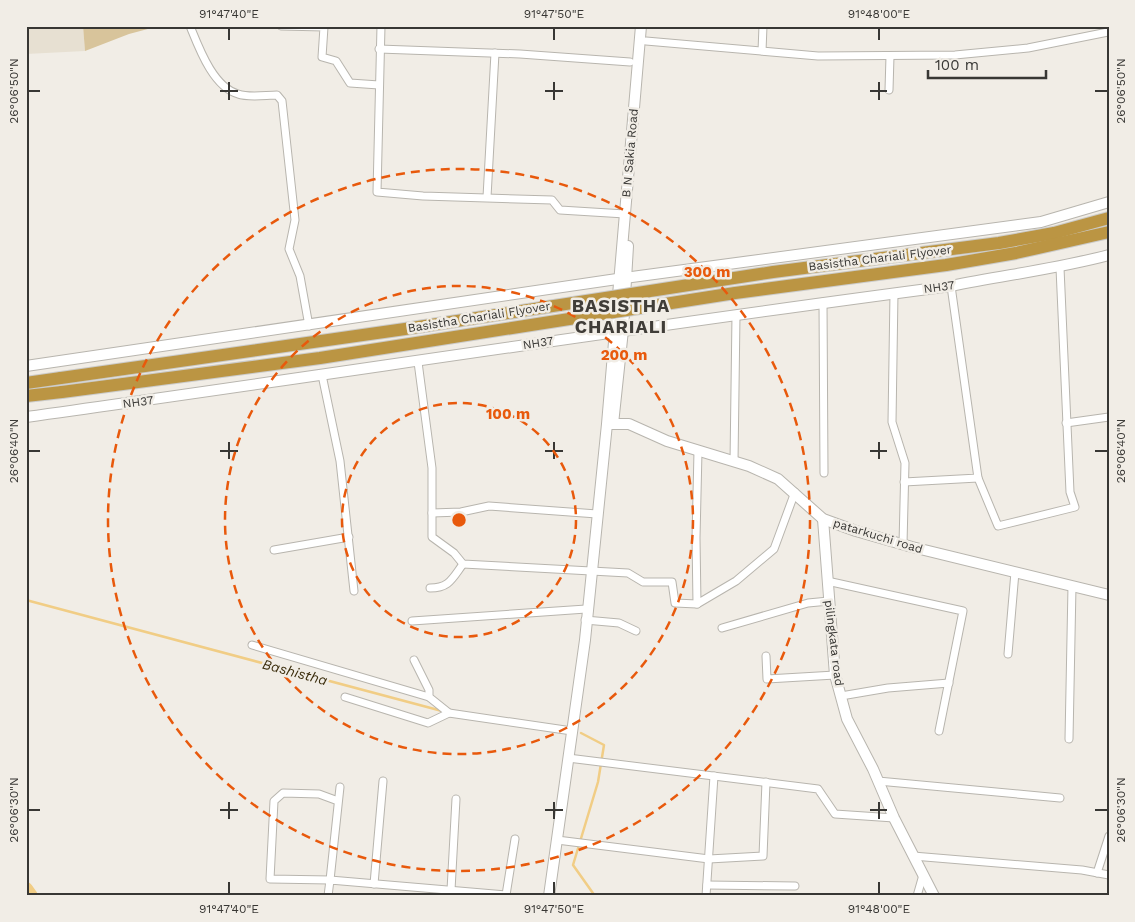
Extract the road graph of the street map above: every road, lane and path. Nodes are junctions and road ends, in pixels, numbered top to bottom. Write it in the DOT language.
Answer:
graph roads {
  1 [pos="190,26"];
  2 [pos="281,26"];
  3 [pos="381,26"];
  4 [pos="641,26"];
  5 [pos="647,26"];
  6 [pos="763,26"];
  7 [pos="1107,30"];
  8 [pos="646,41"];
  9 [pos="379,49"];
  10 [pos="762,51"];
  11 [pos="495,53"];
  12 [pos="890,56"];
  13 [pos="630,62"];
  14 [pos="379,85"];
  15 [pos="888,90"];
  16 [pos="487,197"];
  17 [pos="1109,202"];
  18 [pos="625,214"];
  19 [pos="1109,218"];
  20 [pos="1109,232"];
  21 [pos="1109,255"];
  22 [pos="1060,268"];
  23 [pos="621,278"];
  24 [pos="951,286"];
  25 [pos="894,293"];
  26 [pos="823,302"];
  27 [pos="736,315"];
  28 [pos="309,326"];
  29 [pos="618,330"];
  30 [pos="418,362"];
  31 [pos="26,366"];
  32 [pos="322,376"];
  33 [pos="26,383"];
  34 [pos="26,396"];
  35 [pos="26,417"];
  36 [pos="1109,417"];
  37 [pos="1066,423"];
  38 [pos="610,424"];
  39 [pos="698,451"];
  40 [pos="734,462"];
  41 [pos="824,473"];
  42 [pos="978,478"];
  43 [pos="904,482"];
  44 [pos="795,492"];
  45 [pos="432,513"];
  46 [pos="597,514"];
  47 [pos="823,519"];
  48 [pos="349,537"];
  49 [pos="902,544"];
  50 [pos="274,550"];
  51 [pos="462,564"];
  52 [pos="594,572"];
  53 [pos="1015,572"];
  54 [pos="827,581"];
  55 [pos="1072,586"];
  56 [pos="430,588"];
  57 [pos="354,591"];
  58 [pos="1109,595"];
  59 [pos="828,601"];
  60 [pos="697,604"];
  61 [pos="586,609"];
  62 [pos="588,620"];
  63 [pos="412,621"];
  64 [pos="722,628"];
  65 [pos="636,631"];
  66 [pos="252,645"];
  67 [pos="1008,654"];
  68 [pos="766,656"];
  69 [pos="414,660"];
  70 [pos="835,675"];
  71 [pos="949,683"];
  72 [pos="344,696"];
  73 [pos="429,696"];
  74 [pos="841,696"];
  75 [pos="449,713"];
  76 [pos="572,731"];
  77 [pos="939,731"];
  78 [pos="1069,739"];
  79 [pos="568,758"];
  80 [pos="714,776"];
  81 [pos="383,781"];
  82 [pos="878,781"];
  83 [pos="766,782"];
  84 [pos="340,787"];
  85 [pos="1060,798"];
  86 [pos="456,799"];
  87 [pos="338,801"];
  88 [pos="894,818"];
  89 [pos="1109,836"];
  90 [pos="514,839"];
  91 [pos="557,840"];
  92 [pos="913,856"];
  93 [pos="709,859"];
  94 [pos="1097,873"];
  95 [pos="923,875"];
  96 [pos="1109,875"];
  97 [pos="330,880"];
  98 [pos="374,884"];
  99 [pos="707,885"];
  100 [pos="795,886"];
  101 [pos="451,890"];
  102 [pos="328,896"];
  103 [pos="549,896"];
  104 [pos="706,896"];
  105 [pos="917,896"];
  106 [pos="934,896"];
  1 -- 28 [label="street"];
  2 -- 14 [label="street"];
  3 -- 9 [label="street"];
  4 -- 18 [label="street, B N Sakia Road"];
  5 -- 8 [label="street, B N Sakia Road"];
  6 -- 10 [label="street"];
  7 -- 12 [label="street"];
  8 -- 10 [label="street"];
  8 -- 23 [label="street, B N Sakia Road"];
  9 -- 11 [label="street"];
  9 -- 14 [label="street"];
  10 -- 12 [label="street"];
  11 -- 13 [label="street"];
  11 -- 16 [label="street"];
  12 -- 15 [label="street"];
  14 -- 16 [label="street"];
  16 -- 18 [label="street"];
  17 -- 23 [label="street"];
  18 -- 23 [label="street, B N Sakia Road"];
  19 -- 33 [label="highway, Basistha Chariali Flyover, bridge"];
  20 -- 34 [label="highway, Basistha Chariali Flyover, bridge"];
  21 -- 22 [label="street, NH37"];
  22 -- 24 [label="street, NH37"];
  22 -- 37 [label="street"];
  23 -- 28 [label="street"];
  23 -- 29 [label="street"];
  24 -- 25 [label="street, NH37"];
  24 -- 42 [label="street"];
  25 -- 26 [label="street, NH37"];
  25 -- 43 [label="street"];
  26 -- 27 [label="street, NH37"];
  26 -- 41 [label="street"];
  27 -- 29 [label="street, NH37"];
  27 -- 40 [label="street"];
  28 -- 31 [label="street"];
  29 -- 30 [label="street, NH37"];
  29 -- 38 [label="street"];
  30 -- 32 [label="street, NH37"];
  30 -- 45 [label="street"];
  32 -- 35 [label="street, NH37"];
  32 -- 48 [label="street"];
  36 -- 37 [label="street"];
  37 -- 42 [label="street"];
  38 -- 39 [label="street, patarkuchi road"];
  38 -- 46 [label="street"];
  38 -- 52 [label="street"];
  39 -- 40 [label="street, patarkuchi road"];
  39 -- 60 [label="street"];
  40 -- 44 [label="street, patarkuchi road"];
  42 -- 43 [label="street"];
  43 -- 49 [label="street"];
  44 -- 47 [label="street, patarkuchi road"];
  44 -- 60 [label="street"];
  45 -- 46 [label="street"];
  45 -- 51 [label="street"];
  46 -- 52 [label="street"];
  47 -- 49 [label="street, patarkuchi road"];
  47 -- 54 [label="street, pilingkata road"];
  48 -- 50 [label="street"];
  48 -- 57 [label="street"];
  49 -- 53 [label="street, patarkuchi road"];
  51 -- 52 [label="street"];
  51 -- 56 [label="street"];
  52 -- 60 [label="street"];
  52 -- 61 [label="street"];
  52 -- 62 [label="street"];
  53 -- 55 [label="street, patarkuchi road"];
  53 -- 67 [label="street"];
  54 -- 59 [label="street, pilingkata road"];
  54 -- 71 [label="street"];
  55 -- 58 [label="street, patarkuchi road"];
  55 -- 78 [label="street"];
  59 -- 64 [label="street"];
  59 -- 70 [label="street, pilingkata road"];
  61 -- 62 [label="street"];
  61 -- 63 [label="street"];
  62 -- 65 [label="street"];
  62 -- 76 [label="street"];
  66 -- 73 [label="street"];
  68 -- 70 [label="street"];
  69 -- 73 [label="street"];
  70 -- 74 [label="street, pilingkata road"];
  71 -- 74 [label="street"];
  71 -- 77 [label="street"];
  72 -- 75 [label="street"];
  73 -- 75 [label="street"];
  74 -- 82 [label="street, pilingkata road"];
  75 -- 76 [label="street"];
  76 -- 79 [label="street"];
  79 -- 80 [label="street"];
  79 -- 91 [label="street"];
  80 -- 83 [label="street"];
  80 -- 93 [label="street"];
  81 -- 98 [label="street"];
  82 -- 85 [label="street"];
  82 -- 88 [label="street, pilingkata road"];
  83 -- 88 [label="street"];
  83 -- 93 [label="street"];
  84 -- 87 [label="street"];
  86 -- 101 [label="street"];
  87 -- 97 [label="street"];
  87 -- 97 [label="street"];
  88 -- 92 [label="street, pilingkata road"];
  89 -- 94 [label="street"];
  90 -- 101 [label="street"];
  91 -- 93 [label="street"];
  91 -- 103 [label="street"];
  92 -- 94 [label="street"];
  92 -- 95 [label="street, pilingkata road"];
  93 -- 99 [label="street"];
  94 -- 96 [label="street"];
  95 -- 105 [label="street"];
  95 -- 106 [label="street, pilingkata road"];
  97 -- 98 [label="street"];
  97 -- 102 [label="street"];
  98 -- 101 [label="street"];
  99 -- 100 [label="street"];
  99 -- 104 [label="street"];
}
